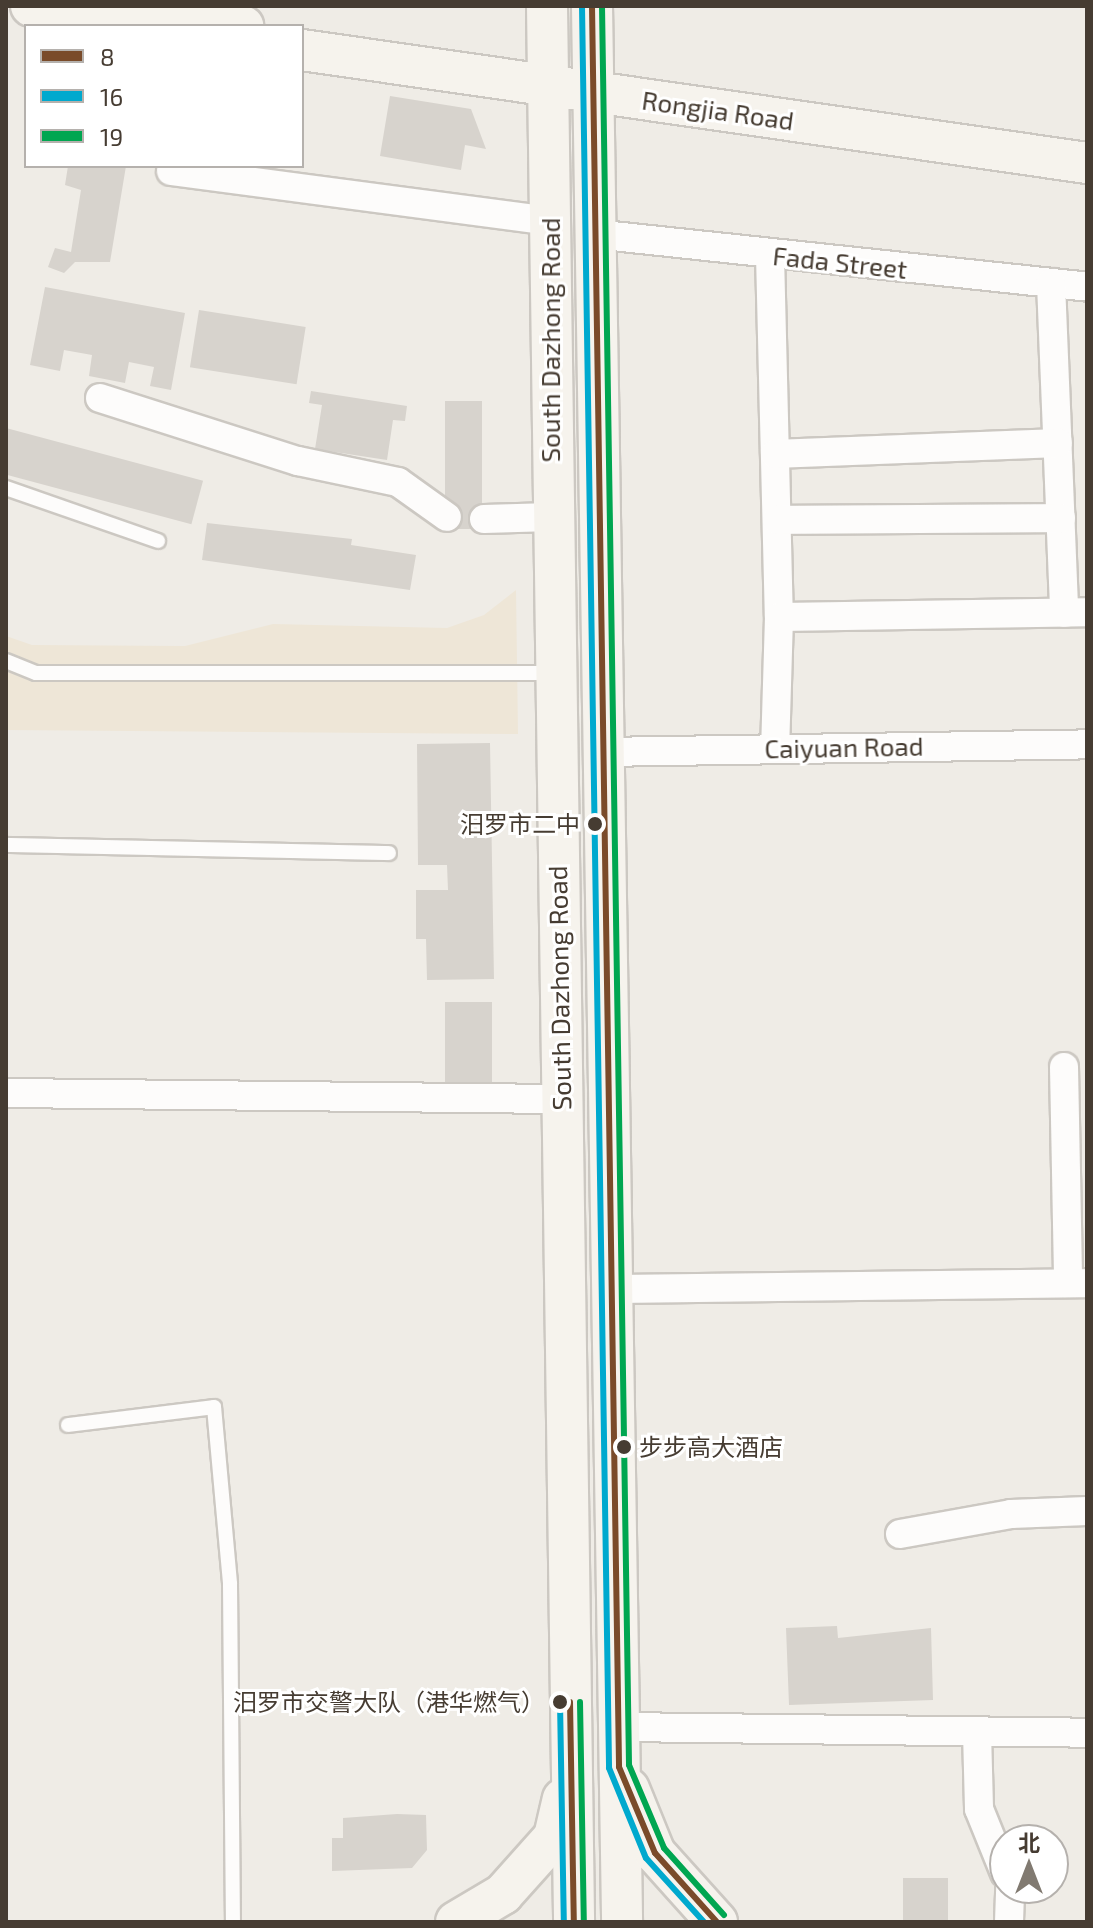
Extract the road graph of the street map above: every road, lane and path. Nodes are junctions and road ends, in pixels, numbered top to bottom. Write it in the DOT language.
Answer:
graph roads {
  1 [pos="31,6"];
  2 [pos="119,6"];
  3 [pos="547,6"];
  4 [pos="592,6"];
  5 [pos="141,24"];
  6 [pos="231,24"];
  7 [pos="304,35"];
  8 [pos="304,50"];
  9 [pos="548,78"];
  10 [pos="593,84"];
  11 [pos="1087,142"];
  12 [pos="1087,163"];
  13 [pos="171,171"];
  14 [pos="549,221"];
  15 [pos="594,234"];
  16 [pos="770,255"];
  17 [pos="1051,283"];
  18 [pos="1087,287"];
  19 [pos="100,398"];
  20 [pos="1058,443"];
  21 [pos="775,454"];
  22 [pos="6,488"];
  23 [pos="447,517"];
  24 [pos="551,517"];
  25 [pos="1061,518"];
  26 [pos="484,519"];
  27 [pos="777,520"];
  28 [pos="158,541"];
  29 [pos="1076,612"];
  30 [pos="779,617"];
  31 [pos="6,661"];
  32 [pos="553,673"];
  33 [pos="1087,744"];
  34 [pos="775,748"];
  35 [pos="601,752"];
  36 [pos="6,845"];
  37 [pos="389,853"];
  38 [pos="1064,1067"];
  39 [pos="6,1093"];
  40 [pos="561,1099"];
  41 [pos="1077,1283"];
  42 [pos="611,1289"];
  43 [pos="68,1425"];
  44 [pos="1087,1511"];
  45 [pos="900,1534"];
  46 [pos="619,1727"];
  47 [pos="977,1732"];
  48 [pos="1087,1733"];
  49 [pos="571,1763"];
  50 [pos="619,1767"];
  51 [pos="989,1834"];
  52 [pos="233,1922"];
  53 [pos="456,1922"];
  54 [pos="574,1922"];
  55 [pos="622,1922"];
  56 [pos="717,1922"];
  1 -- 5 [label="main road"];
  2 -- 6 [label="main road"];
  3 -- 9 [label="main road, South Dazhong Road"];
  4 -- 10 [label="main road, South Dazhong Road"];
  7 -- 9 [label="main road, Rongjia Road"];
  8 -- 9 [label="main road, Rongjia Road"];
  9 -- 10 [label="main road, Rongjia Road"];
  9 -- 14 [label="main road, South Dazhong Road"];
  10 -- 11 [label="main road, Rongjia Road"];
  10 -- 12 [label="main road, Rongjia Road"];
  10 -- 15 [label="main road, South Dazhong Road"];
  13 -- 14 [label="street"];
  14 -- 24 [label="main road, South Dazhong Road"];
  15 -- 16 [label="street, Fada Street"];
  15 -- 35 [label="main road, South Dazhong Road"];
  16 -- 17 [label="street, Fada Street"];
  16 -- 21 [label="street"];
  17 -- 18 [label="street, Fada Street"];
  17 -- 20 [label="street"];
  19 -- 23 [label="street"];
  20 -- 21 [label="street"];
  20 -- 25 [label="street"];
  21 -- 27 [label="street"];
  22 -- 28 [label="lane"];
  24 -- 26 [label="street"];
  24 -- 32 [label="main road, South Dazhong Road"];
  25 -- 27 [label="street"];
  25 -- 29 [label="street"];
  27 -- 30 [label="street"];
  29 -- 30 [label="street"];
  30 -- 34 [label="street"];
  31 -- 32 [label="lane"];
  32 -- 40 [label="main road, South Dazhong Road"];
  33 -- 34 [label="street, Caiyuan Road"];
  34 -- 35 [label="street, Caiyuan Road"];
  35 -- 42 [label="main road, South Dazhong Road"];
  36 -- 37 [label="lane"];
  38 -- 41 [label="street"];
  39 -- 40 [label="street"];
  40 -- 49 [label="main road, South Dazhong Road"];
  41 -- 42 [label="street"];
  42 -- 46 [label="main road, South Dazhong Road"];
  43 -- 52 [label="lane"];
  44 -- 45 [label="street"];
  46 -- 47 [label="street"];
  46 -- 50 [label="main road, South Dazhong Road"];
  47 -- 48 [label="street"];
  47 -- 51 [label="street"];
  49 -- 53 [label="main road"];
  49 -- 54 [label="main road, South Dazhong Road"];
  50 -- 55 [label="main road, South Dazhong Road"];
  50 -- 56 [label="main road"];
}
